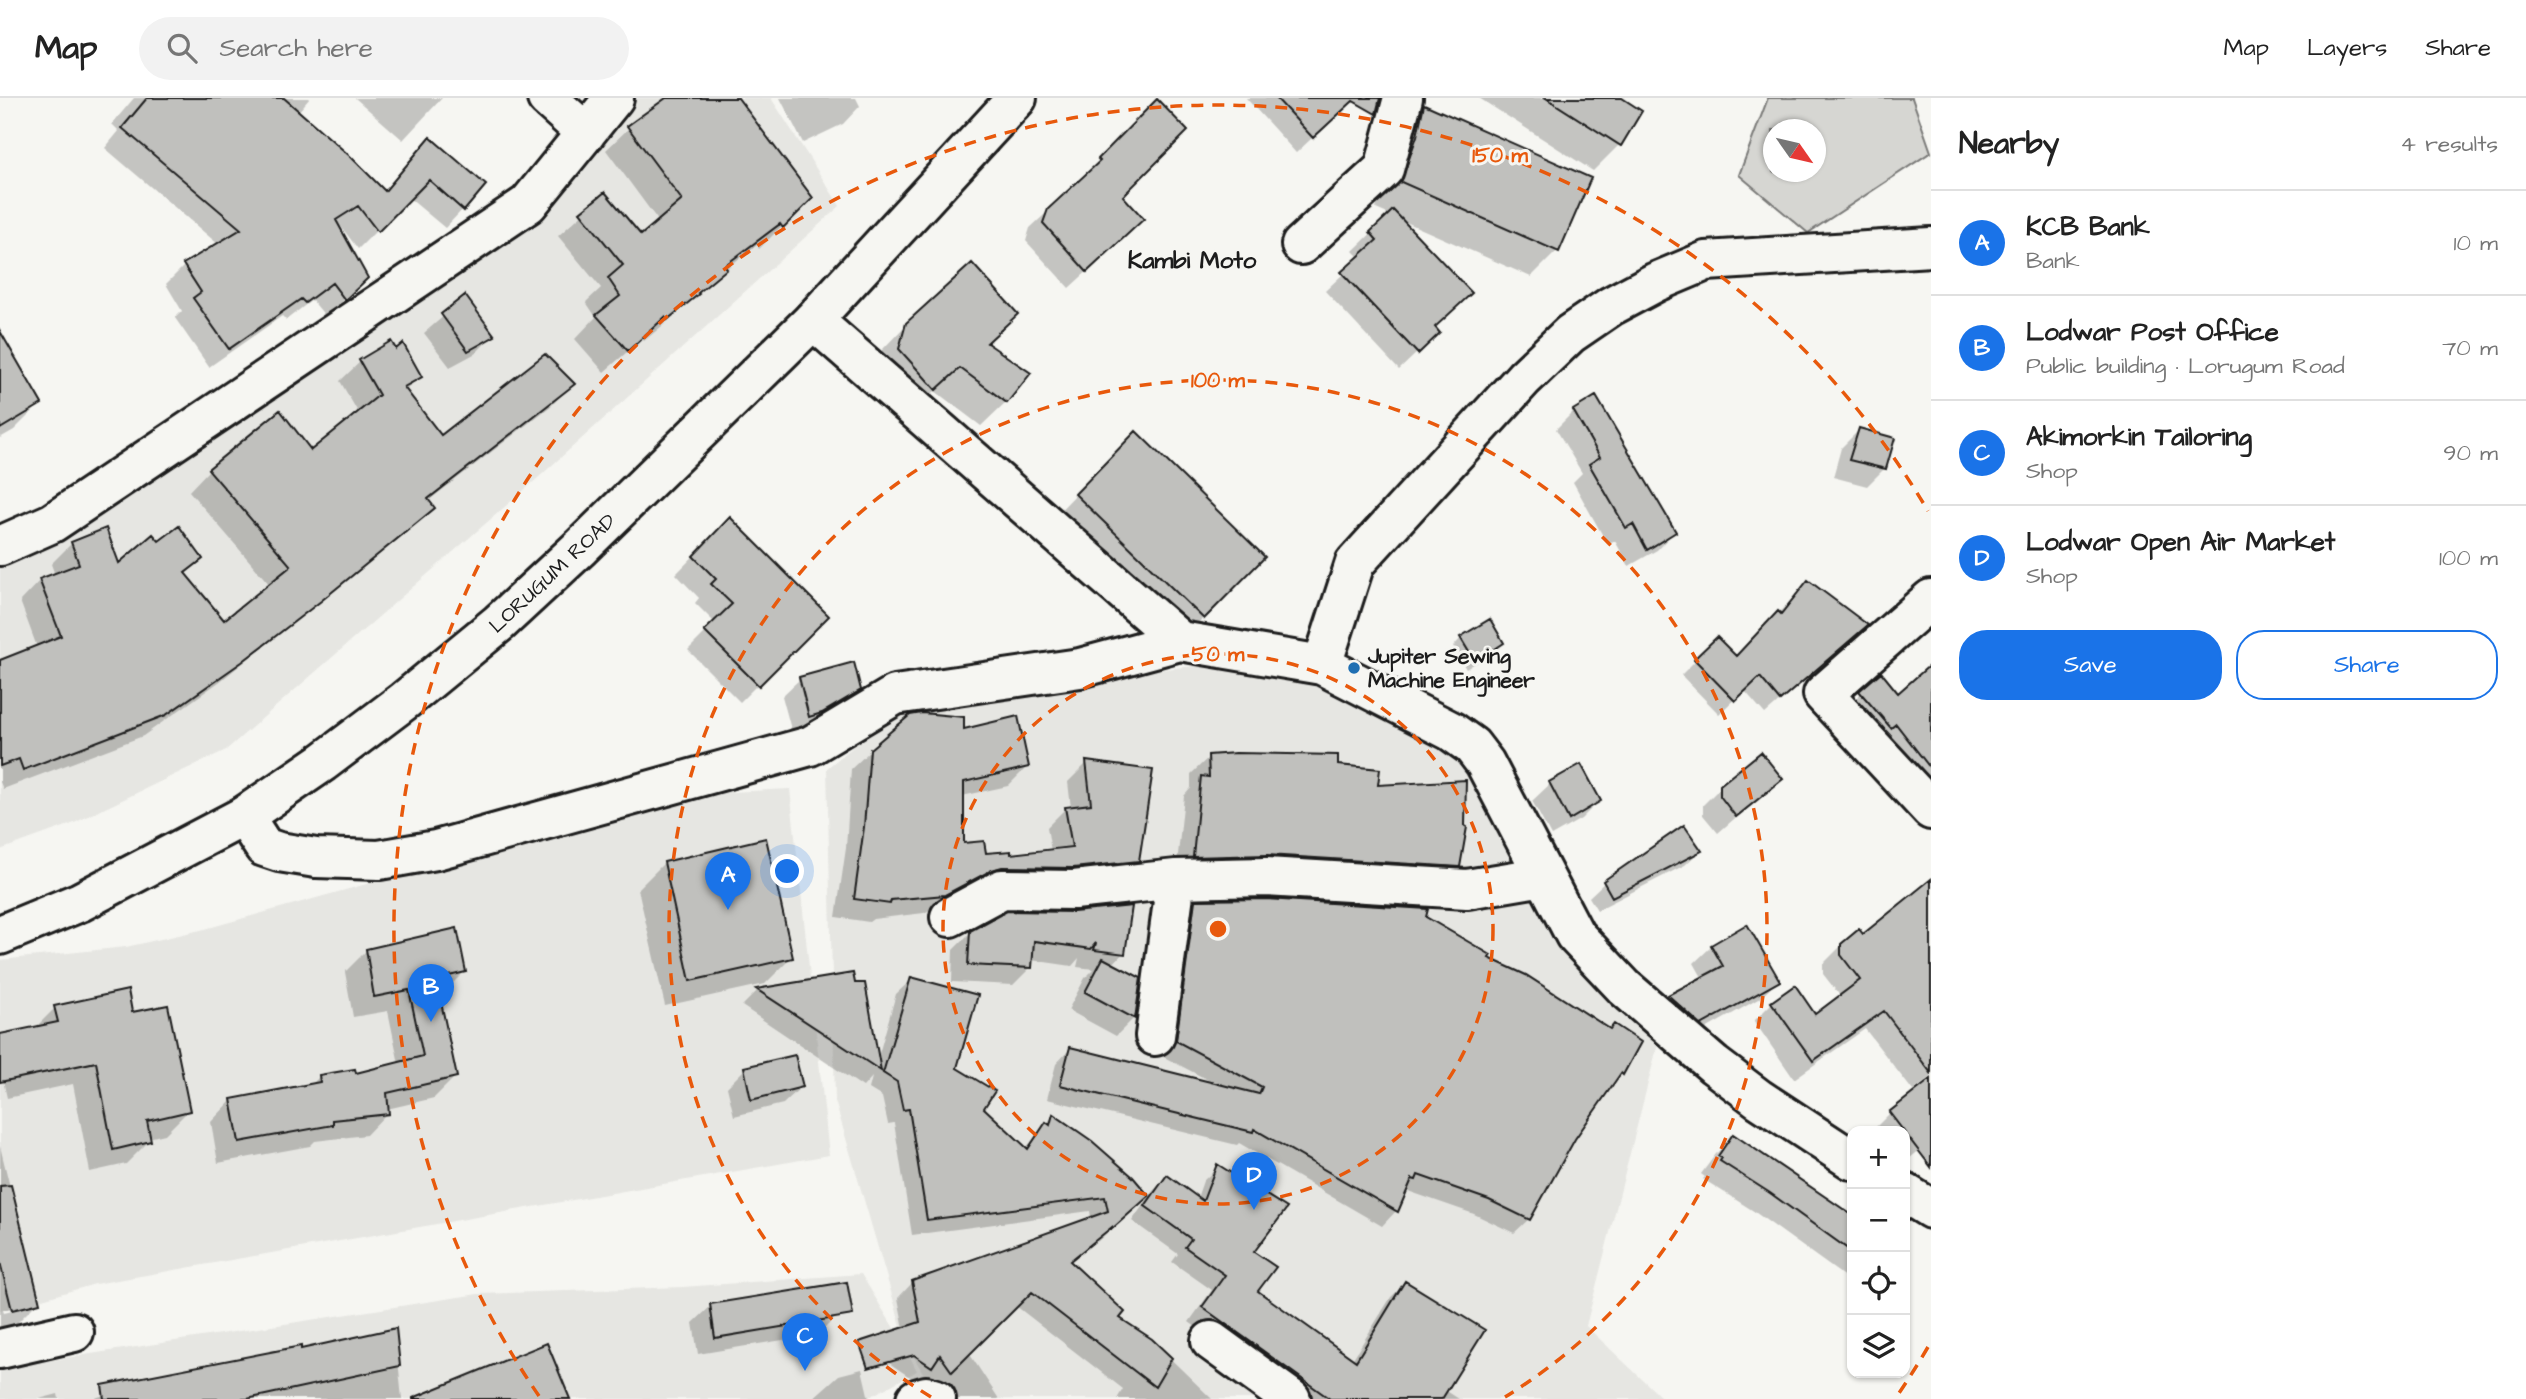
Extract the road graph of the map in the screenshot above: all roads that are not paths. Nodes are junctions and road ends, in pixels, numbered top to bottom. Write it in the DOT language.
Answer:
graph roads {
  1 [pos="547,98"];
  2 [pos="614,98"];
  3 [pos="1017,98"];
  4 [pos="1403,98"];
  5 [pos="586,133"];
  6 [pos="1301,246"];
  7 [pos="1931,247"];
  8 [pos="813,320"];
  9 [pos="0,546"];
  10 [pos="1931,599"];
  11 [pos="1180,641"];
  12 [pos="1322,665"];
  13 [pos="1931,810"];
  14 [pos="244,817"];
  15 [pos="1544,876"];
  16 [pos="1176,879"];
  17 [pos="950,916"];
  18 [pos="0,935"];
  19 [pos="1155,1036"];
  20 [pos="1847,1157"];
  21 [pos="1910,1196"];
  22 [pos="1931,1209"];
  23 [pos="74,1332"];
  24 [pos="1211,1341"];
  25 [pos="0,1349"];
  26 [pos="916,1399"];
  27 [pos="936,1399"];
  28 [pos="1291,1399"];
  1 -- 5 [label="street"];
  2 -- 5 [label="street"];
  3 -- 8 [label="street, LORUGUM ROAD"];
  4 -- 6 [label="street"];
  5 -- 9 [label="street"];
  7 -- 12 [label="street"];
  8 -- 11 [label="street"];
  8 -- 14 [label="street, LORUGUM ROAD"];
  10 -- 13 [label="street"];
  11 -- 12 [label="street"];
  11 -- 14 [label="street"];
  12 -- 15 [label="street"];
  14 -- 18 [label="street, LORUGUM ROAD"];
  15 -- 16 [label="street"];
  15 -- 20 [label="street"];
  16 -- 17 [label="street"];
  16 -- 19 [label="street"];
  21 -- 22 [label="street"];
  23 -- 25 [label="street"];
  24 -- 28 [label="street"];
  26 -- 27 [label="street"];
}
